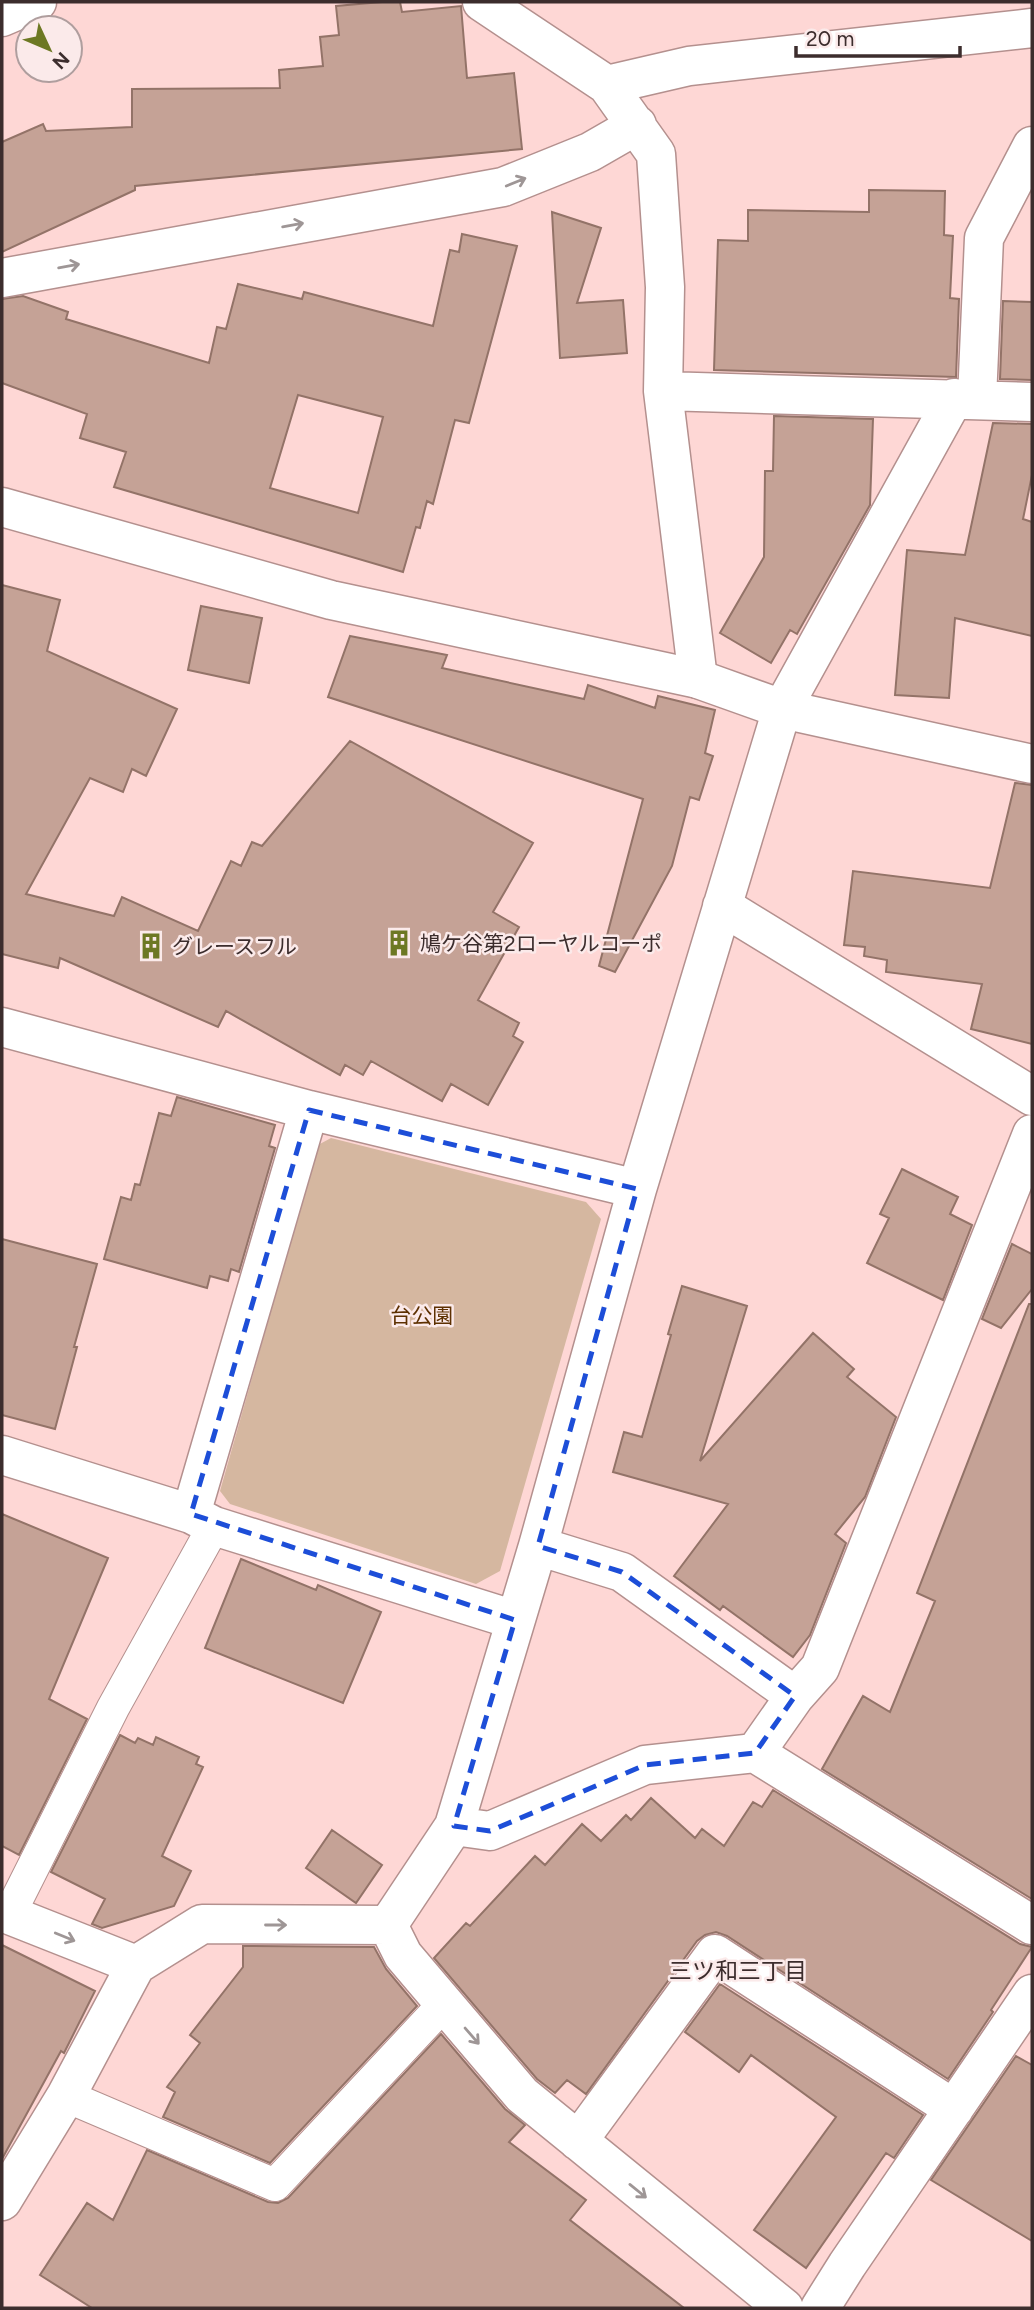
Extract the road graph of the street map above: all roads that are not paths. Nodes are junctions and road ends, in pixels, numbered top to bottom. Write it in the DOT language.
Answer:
graph roads {
  1 [pos="37,2"];
  2 [pos="482,2"];
  3 [pos="2,17"];
  4 [pos="1032,28"];
  5 [pos="607,85"];
  6 [pos="636,125"];
  7 [pos="1032,146"];
  8 [pos="2,278"];
  9 [pos="663,391"];
  10 [pos="966,399"];
  11 [pos="1032,402"];
  12 [pos="2,507"];
  13 [pos="698,679"];
  14 [pos="782,709"];
  15 [pos="1032,764"];
  16 [pos="722,906"];
  17 [pos="2,1027"];
  18 [pos="1032,1096"];
  19 [pos="309,1110"];
  20 [pos="1032,1134"];
  21 [pos="637,1189"];
  22 [pos="2,1455"];
  23 [pos="202,1520"];
  24 [pos="538,1546"];
  25 [pos="515,1619"];
  26 [pos="795,1696"];
  27 [pos="755,1753"];
  28 [pos="454,1826"];
  29 [pos="5,1913"];
  30 [pos="388,1925"];
  31 [pos="1032,1925"];
  32 [pos="136,1965"];
  33 [pos="1032,1994"];
  34 [pos="444,2004"];
  35 [pos="66,2096"];
  36 [pos="954,2109"];
  37 [pos="578,2141"];
  38 [pos="2,2201"];
  39 [pos="784,2308"];
  40 [pos="821,2308"];
  1 -- 3 [label="street"];
  2 -- 5 [label="street"];
  4 -- 5 [label="street"];
  5 -- 6 [label="street"];
  8 -- 6 [label="street, one-way"];
  6 -- 9 [label="street"];
  7 -- 10 [label="street"];
  9 -- 10 [label="street"];
  9 -- 13 [label="street"];
  10 -- 11 [label="street"];
  10 -- 14 [label="street"];
  12 -- 13 [label="street"];
  13 -- 14 [label="street"];
  14 -- 15 [label="street"];
  14 -- 16 [label="street"];
  16 -- 18 [label="street"];
  16 -- 21 [label="street"];
  17 -- 19 [label="street"];
  19 -- 21 [label="street"];
  19 -- 23 [label="street"];
  20 -- 26 [label="street"];
  21 -- 24 [label="street"];
  22 -- 23 [label="street"];
  23 -- 25 [label="street"];
  23 -- 29 [label="lane"];
  24 -- 25 [label="street"];
  24 -- 26 [label="street"];
  25 -- 28 [label="street"];
  26 -- 27 [label="street"];
  27 -- 28 [label="street"];
  27 -- 31 [label="street"];
  28 -- 30 [label="street"];
  29 -- 32 [label="street, one-way"];
  32 -- 30 [label="street, one-way"];
  30 -- 34 [label="street"];
  32 -- 35 [label="street"];
  33 -- 36 [label="street"];
  34 -- 35 [label="lane"];
  34 -- 37 [label="street, one-way"];
  35 -- 38 [label="street"];
  36 -- 37 [label="street"];
  36 -- 40 [label="street"];
  37 -- 39 [label="street, one-way"];
}
